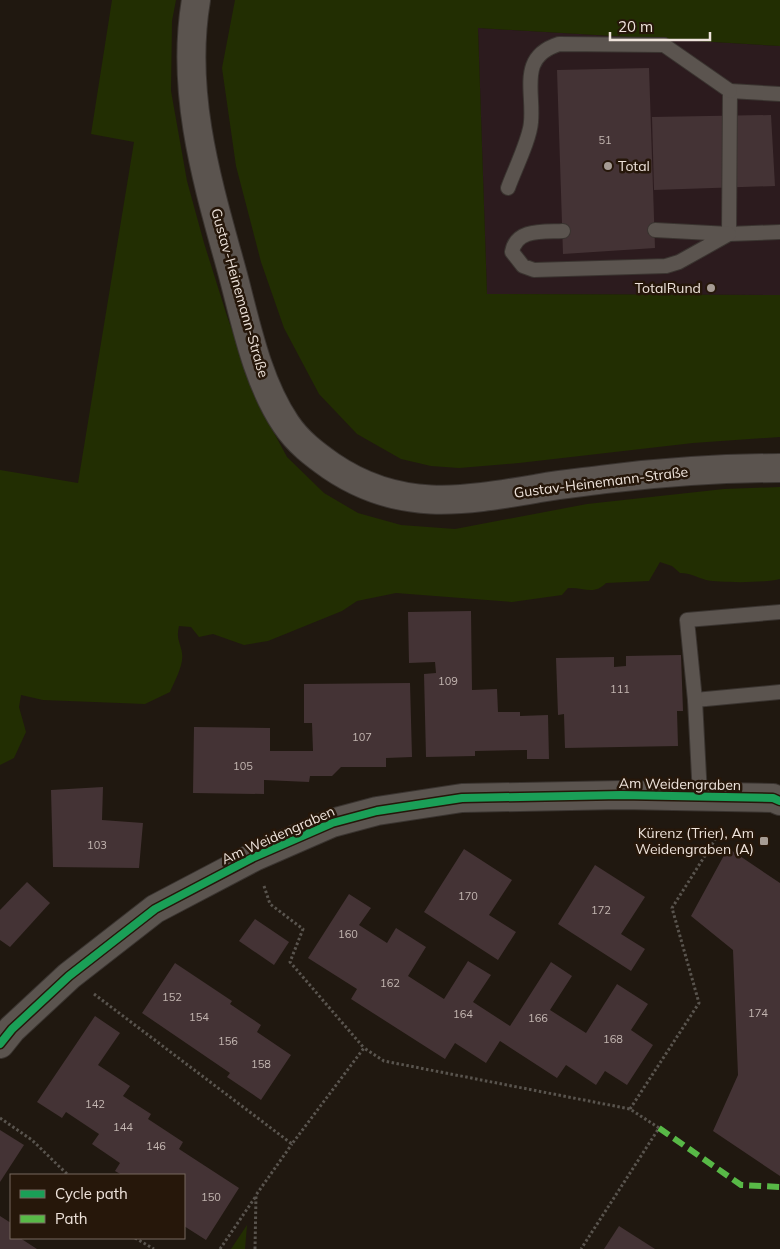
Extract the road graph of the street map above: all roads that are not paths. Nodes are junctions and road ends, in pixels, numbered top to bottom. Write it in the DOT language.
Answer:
graph roads {
  1 [pos="196,0"];
  2 [pos="730,91"];
  3 [pos="780,94"];
  4 [pos="508,188"];
  5 [pos="655,230"];
  6 [pos="563,231"];
  7 [pos="780,232"];
  8 [pos="729,234"];
  9 [pos="780,468"];
  10 [pos="780,612"];
  11 [pos="780,692"];
  12 [pos="695,700"];
  13 [pos="710,796"];
  14 [pos="778,798"];
  15 [pos="0,1044"];
  1 -- 9 [label="main road, Gustav-Heinemann-Straße"];
  2 -- 3 [label="lane"];
  2 -- 4 [label="lane"];
  2 -- 8 [label="lane"];
  5 -- 8 [label="lane"];
  6 -- 8 [label="lane"];
  7 -- 8 [label="lane"];
  10 -- 12 [label="lane"];
  11 -- 12 [label="lane"];
  12 -- 13 [label="lane"];
  13 -- 14 [label="main road, Am Weidengraben"];
  13 -- 15 [label="main road, Am Weidengraben"];
}
